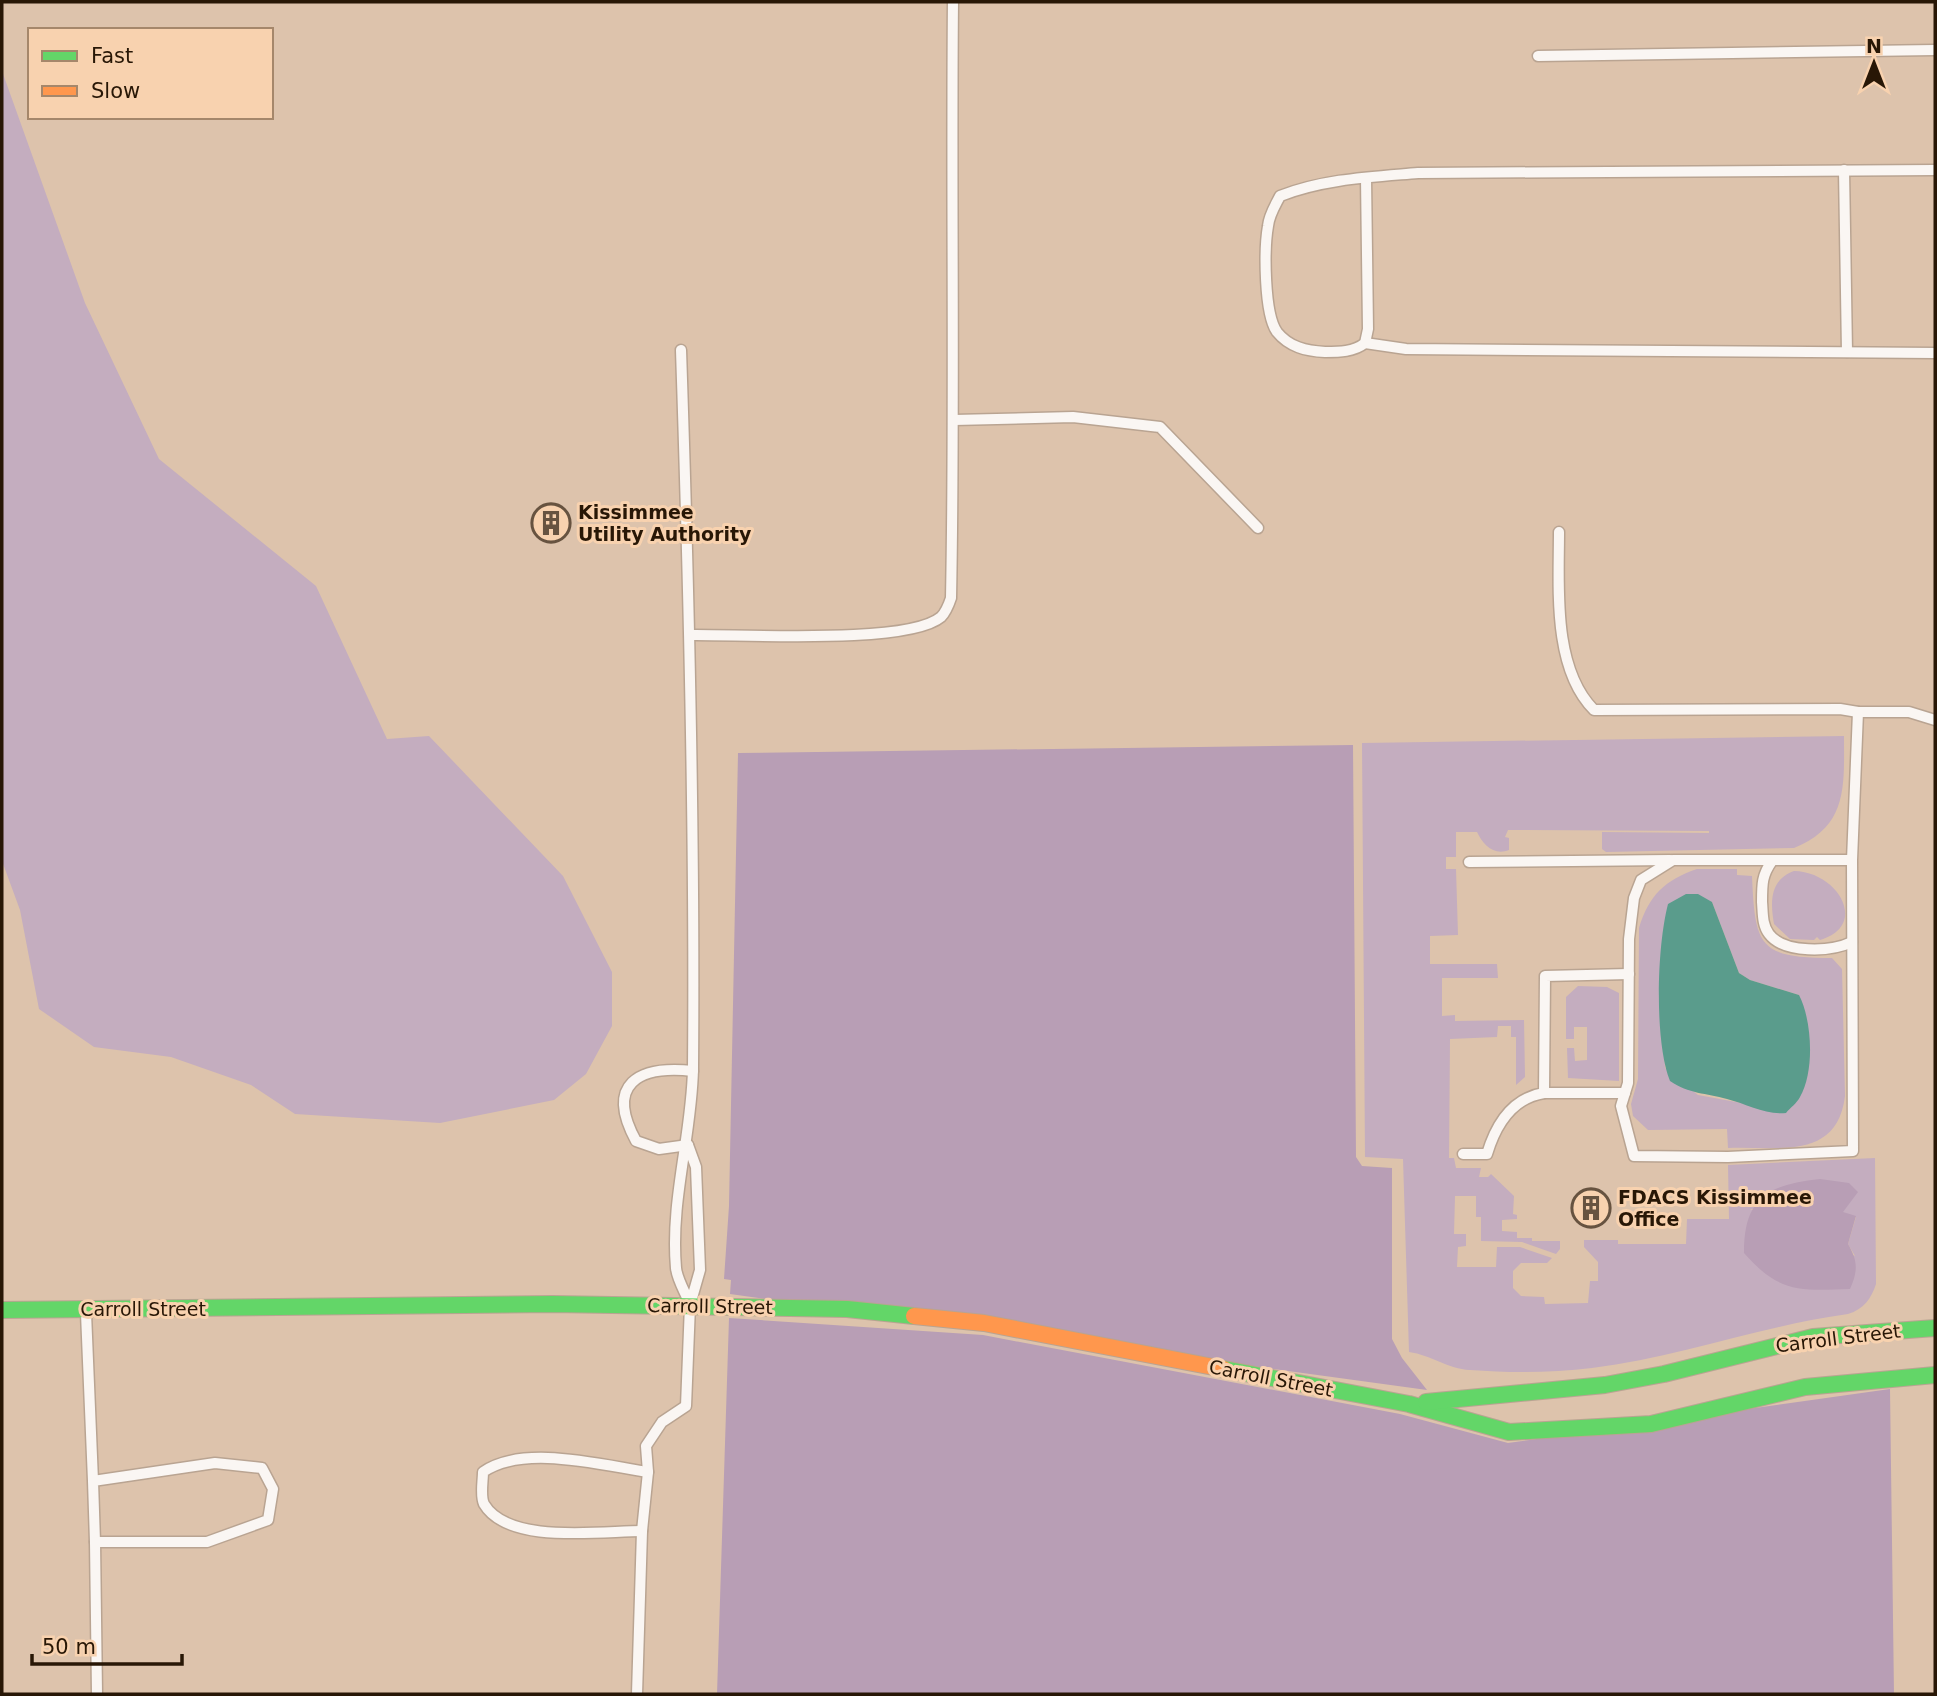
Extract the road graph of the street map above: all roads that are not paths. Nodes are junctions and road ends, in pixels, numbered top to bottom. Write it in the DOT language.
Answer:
graph roads {
  1 [pos="953,2"];
  2 [pos="1935,50"];
  3 [pos="1538,56"];
  4 [pos="1844,170"];
  5 [pos="1935,170"];
  6 [pos="1366,178"];
  7 [pos="1366,343"];
  8 [pos="681,350"];
  9 [pos="1847,352"];
  10 [pos="1935,353"];
  11 [pos="954,420"];
  12 [pos="1258,528"];
  13 [pos="1559,533"];
  14 [pos="690,635"];
  15 [pos="1858,712"];
  16 [pos="1935,720"];
  17 [pos="1673,860"];
  18 [pos="1852,860"];
  19 [pos="1772,861"];
  20 [pos="1469,862"];
  21 [pos="1852,942"];
  22 [pos="1629,974"];
  23 [pos="693,1071"];
  24 [pos="1544,1093"];
  25 [pos="1625,1093"];
  26 [pos="688,1145"];
  27 [pos="1463,1154"];
  28 [pos="690,1305"];
  29 [pos="2,1310"];
  30 [pos="86,1310"];
  31 [pos="1935,1328"];
  32 [pos="1935,1375"];
  33 [pos="1409,1404"];
  34 [pos="648,1472"];
  35 [pos="93,1481"];
  36 [pos="642,1531"];
  37 [pos="95,1542"];
  38 [pos="97,1694"];
  39 [pos="637,1694"];
  1 -- 11 [label="lane"];
  2 -- 3 [label="lane"];
  4 -- 5 [label="lane"];
  4 -- 6 [label="lane"];
  4 -- 9 [label="lane"];
  6 -- 7 [label="lane"];
  6 -- 7 [label="lane"];
  7 -- 9 [label="lane"];
  8 -- 14 [label="lane"];
  9 -- 10 [label="lane"];
  11 -- 12 [label="lane"];
  11 -- 14 [label="lane"];
  13 -- 15 [label="lane"];
  14 -- 23 [label="lane"];
  15 -- 16 [label="lane"];
  15 -- 18 [label="lane"];
  17 -- 19 [label="lane"];
  17 -- 20 [label="lane"];
  17 -- 22 [label="lane"];
  18 -- 19 [label="lane"];
  18 -- 21 [label="lane"];
  19 -- 21 [label="lane"];
  21 -- 25 [label="lane"];
  22 -- 24 [label="lane"];
  22 -- 25 [label="lane"];
  23 -- 26 [label="lane"];
  23 -- 26 [label="lane"];
  24 -- 25 [label="lane"];
  24 -- 27 [label="lane"];
  26 -- 28 [label="lane"];
  26 -- 28 [label="lane"];
  28 -- 30 [label="main road, Carroll Street"];
  28 -- 33 [label="main road, Carroll Street"];
  28 -- 34 [label="lane"];
  29 -- 30 [label="main road, Carroll Street"];
  30 -- 35 [label="lane"];
  31 -- 33 [label="main road, Carroll Street"];
  32 -- 33 [label="main road, Carroll Street"];
  34 -- 36 [label="lane"];
  34 -- 36 [label="lane"];
  35 -- 37 [label="lane"];
  35 -- 37 [label="lane"];
  36 -- 39 [label="lane"];
  37 -- 38 [label="lane"];
}
